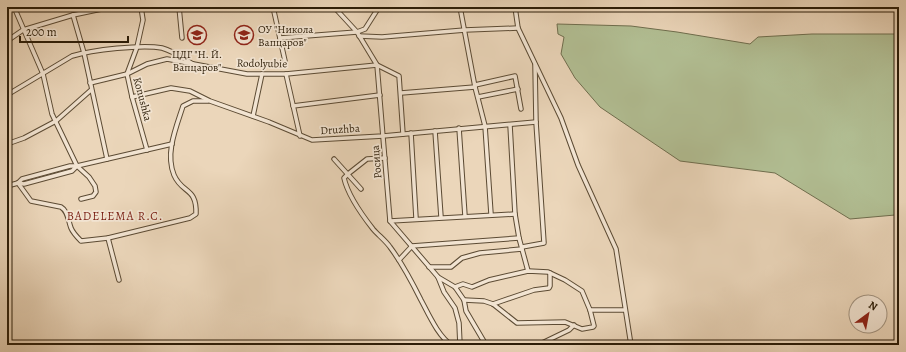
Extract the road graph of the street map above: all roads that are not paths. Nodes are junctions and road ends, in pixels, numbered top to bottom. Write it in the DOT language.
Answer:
graph roads {
  1 [pos="13,7"];
  2 [pos="111,7"];
  3 [pos="141,7"];
  4 [pos="179,7"];
  5 [pos="273,7"];
  6 [pos="334,7"];
  7 [pos="379,7"];
  8 [pos="460,7"];
  9 [pos="516,7"];
  10 [pos="7,9"];
  11 [pos="74,15"];
  12 [pos="518,28"];
  13 [pos="23,30"];
  14 [pos="465,30"];
  15 [pos="358,34"];
  16 [pos="182,38"];
  17 [pos="280,38"];
  18 [pos="7,41"];
  19 [pos="137,47"];
  20 [pos="84,53"];
  21 [pos="285,61"];
  22 [pos="535,64"];
  23 [pos="376,65"];
  24 [pos="196,66"];
  25 [pos="42,74"];
  26 [pos="127,74"];
  27 [pos="262,74"];
  28 [pos="286,74"];
  29 [pos="90,83"];
  30 [pos="475,86"];
  31 [pos="518,89"];
  32 [pos="91,90"];
  33 [pos="401,93"];
  34 [pos="7,95"];
  35 [pos="380,96"];
  36 [pos="132,97"];
  37 [pos="478,97"];
  38 [pos="210,101"];
  39 [pos="293,106"];
  40 [pos="521,109"];
  41 [pos="254,116"];
  42 [pos="56,121"];
  43 [pos="536,122"];
  44 [pos="510,125"];
  45 [pos="485,126"];
  46 [pos="459,128"];
  47 [pos="434,131"];
  48 [pos="411,133"];
  49 [pos="403,134"];
  50 [pos="300,136"];
  51 [pos="383,136"];
  52 [pos="7,144"];
  53 [pos="172,144"];
  54 [pos="148,150"];
  55 [pos="385,158"];
  56 [pos="107,159"];
  57 [pos="334,159"];
  58 [pos="77,166"];
  59 [pos="348,174"];
  60 [pos="18,183"];
  61 [pos="7,186"];
  62 [pos="360,189"];
  63 [pos="81,199"];
  64 [pos="491,214"];
  65 [pos="515,214"];
  66 [pos="466,216"];
  67 [pos="441,217"];
  68 [pos="416,218"];
  69 [pos="390,221"];
  70 [pos="108,238"];
  71 [pos="519,238"];
  72 [pos="412,246"];
  73 [pos="522,248"];
  74 [pos="398,260"];
  75 [pos="429,267"];
  76 [pos="528,271"];
  77 [pos="550,273"];
  78 [pos="438,277"];
  79 [pos="119,280"];
  80 [pos="455,287"];
  81 [pos="464,300"];
  82 [pos="493,304"];
  83 [pos="590,310"];
  84 [pos="625,310"];
  85 [pos="574,326"];
  86 [pos="448,344"];
  87 [pos="452,345"];
  88 [pos="460,345"];
  89 [pos="486,345"];
  90 [pos="538,345"];
  91 [pos="631,345"];
  1 -- 10 [label="street"];
  1 -- 13 [label="street"];
  2 -- 11 [label="street"];
  3 -- 19 [label="street, Konushka"];
  4 -- 16 [label="street"];
  5 -- 17 [label="street"];
  6 -- 15 [label="street, Росица"];
  7 -- 15 [label="street"];
  8 -- 14 [label="street"];
  9 -- 12 [label="street"];
  11 -- 13 [label="street"];
  11 -- 20 [label="street"];
  12 -- 14 [label="street"];
  12 -- 22 [label="street"];
  13 -- 18 [label="street"];
  13 -- 25 [label="street"];
  14 -- 15 [label="street"];
  14 -- 30 [label="street"];
  15 -- 17 [label="street"];
  15 -- 23 [label="street, Росица"];
  17 -- 21 [label="street"];
  19 -- 20 [label="street"];
  19 -- 24 [label="street"];
  19 -- 26 [label="street, Konushka"];
  20 -- 25 [label="street"];
  20 -- 29 [label="street"];
  22 -- 43 [label="street"];
  22 -- 84 [label="street"];
  23 -- 28 [label="street, Rodolyubie"];
  23 -- 33 [label="street"];
  23 -- 35 [label="street, Росица"];
  24 -- 26 [label="street, Rodolyubie"];
  24 -- 27 [label="street, Rodolyubie"];
  25 -- 34 [label="street"];
  25 -- 42 [label="street"];
  26 -- 29 [label="street, Rodolyubie"];
  26 -- 36 [label="street, Konushka"];
  27 -- 28 [label="street, Rodolyubie"];
  27 -- 41 [label="street"];
  28 -- 39 [label="street"];
  29 -- 32 [label="street"];
  30 -- 31 [label="street"];
  30 -- 33 [label="street"];
  30 -- 37 [label="street"];
  31 -- 37 [label="street"];
  31 -- 40 [label="street"];
  32 -- 42 [label="street"];
  32 -- 56 [label="street"];
  33 -- 49 [label="street"];
  35 -- 39 [label="street"];
  35 -- 51 [label="street, Росица"];
  36 -- 38 [label="street, Druzhba"];
  36 -- 54 [label="street, Konushka"];
  37 -- 45 [label="street"];
  38 -- 41 [label="street, Druzhba"];
  38 -- 53 [label="street"];
  39 -- 50 [label="street"];
  41 -- 50 [label="street, Druzhba"];
  42 -- 52 [label="street"];
  42 -- 58 [label="street"];
  43 -- 44 [label="street, Druzhba"];
  43 -- 73 [label="street"];
  44 -- 45 [label="street, Druzhba"];
  44 -- 65 [label="street"];
  45 -- 46 [label="street, Druzhba"];
  45 -- 64 [label="street"];
  46 -- 47 [label="street, Druzhba"];
  46 -- 66 [label="street"];
  47 -- 48 [label="street, Druzhba"];
  47 -- 67 [label="street"];
  48 -- 49 [label="street, Druzhba"];
  48 -- 68 [label="street"];
  49 -- 51 [label="street, Druzhba"];
  50 -- 51 [label="street, Druzhba"];
  51 -- 55 [label="street, Росица"];
  53 -- 54 [label="street"];
  53 -- 70 [label="street"];
  54 -- 56 [label="street"];
  55 -- 59 [label="street"];
  55 -- 69 [label="street, Росица"];
  56 -- 58 [label="street"];
  57 -- 59 [label="street"];
  58 -- 60 [label="street"];
  58 -- 63 [label="street"];
  59 -- 62 [label="street"];
  59 -- 74 [label="street"];
  60 -- 61 [label="street"];
  60 -- 70 [label="street"];
  64 -- 65 [label="street"];
  64 -- 66 [label="street"];
  65 -- 71 [label="street"];
  66 -- 67 [label="street"];
  67 -- 68 [label="street"];
  68 -- 69 [label="street"];
  69 -- 72 [label="street"];
  70 -- 79 [label="street"];
  71 -- 72 [label="street"];
  71 -- 73 [label="street"];
  72 -- 74 [label="street"];
  72 -- 75 [label="street"];
  73 -- 75 [label="street"];
  73 -- 76 [label="street"];
  74 -- 86 [label="street"];
  75 -- 78 [label="street"];
  76 -- 77 [label="street"];
  76 -- 80 [label="street"];
  77 -- 82 [label="street"];
  77 -- 83 [label="street"];
  78 -- 80 [label="street"];
  78 -- 88 [label="street"];
  80 -- 81 [label="street"];
  81 -- 82 [label="street"];
  81 -- 89 [label="street"];
  82 -- 85 [label="street"];
  83 -- 84 [label="street"];
  83 -- 85 [label="street"];
  84 -- 91 [label="street"];
  85 -- 90 [label="street"];
  86 -- 87 [label="street"];
}
